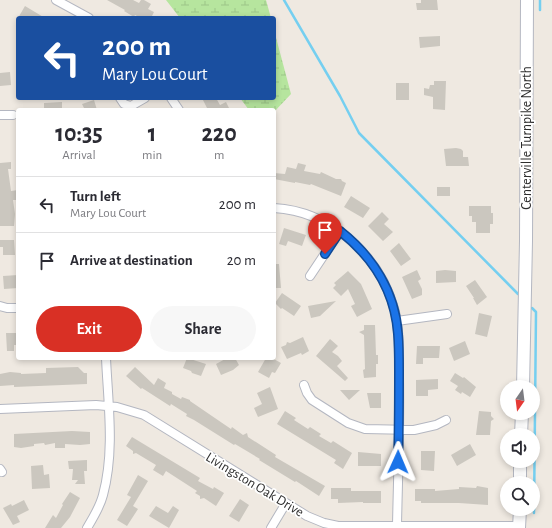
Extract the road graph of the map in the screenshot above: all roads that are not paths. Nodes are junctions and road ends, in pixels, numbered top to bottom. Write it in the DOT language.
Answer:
graph roads {
  1 [pos="56,0"];
  2 [pos="527,0"];
  3 [pos="86,16"];
  4 [pos="121,100"];
  5 [pos="142,100"];
  6 [pos="13,115"];
  7 [pos="0,116"];
  8 [pos="276,208"];
  9 [pos="340,231"];
  10 [pos="310,276"];
  11 [pos="0,306"];
  12 [pos="16,308"];
  13 [pos="447,314"];
  14 [pos="397,321"];
  15 [pos="106,360"];
  16 [pos="522,380"];
  17 [pos="304,385"];
  18 [pos="108,406"];
  19 [pos="0,409"];
  20 [pos="446,420"];
  21 [pos="399,430"];
  22 [pos="286,503"];
  23 [pos="520,516"];
  24 [pos="397,525"];
  25 [pos="455,527"];
  26 [pos="519,527"];
  27 [pos="88,528"];
  28 [pos="271,528"];
  1 -- 3 [label="street"];
  2 -- 16 [label="main road, Centerville Turnpike North"];
  4 -- 5 [label="street"];
  6 -- 7 [label="street"];
  8 -- 9 [label="street"];
  9 -- 10 [label="street"];
  9 -- 14 [label="street"];
  11 -- 12 [label="street"];
  13 -- 14 [label="street"];
  14 -- 21 [label="street"];
  15 -- 18 [label="street"];
  17 -- 21 [label="street"];
  18 -- 19 [label="street, Livingston Oak Drive"];
  18 -- 22 [label="street, Livingston Oak Drive"];
  18 -- 27 [label="street"];
  20 -- 21 [label="street"];
  21 -- 24 [label="street"];
  22 -- 24 [label="street, Livingston Oak Drive"];
  22 -- 28 [label="street"];
  23 -- 26 [label="main road"];
  24 -- 25 [label="street, Livingston Oak Drive"];
  25 -- 26 [label="street, Livingston Oak Drive"];
}
